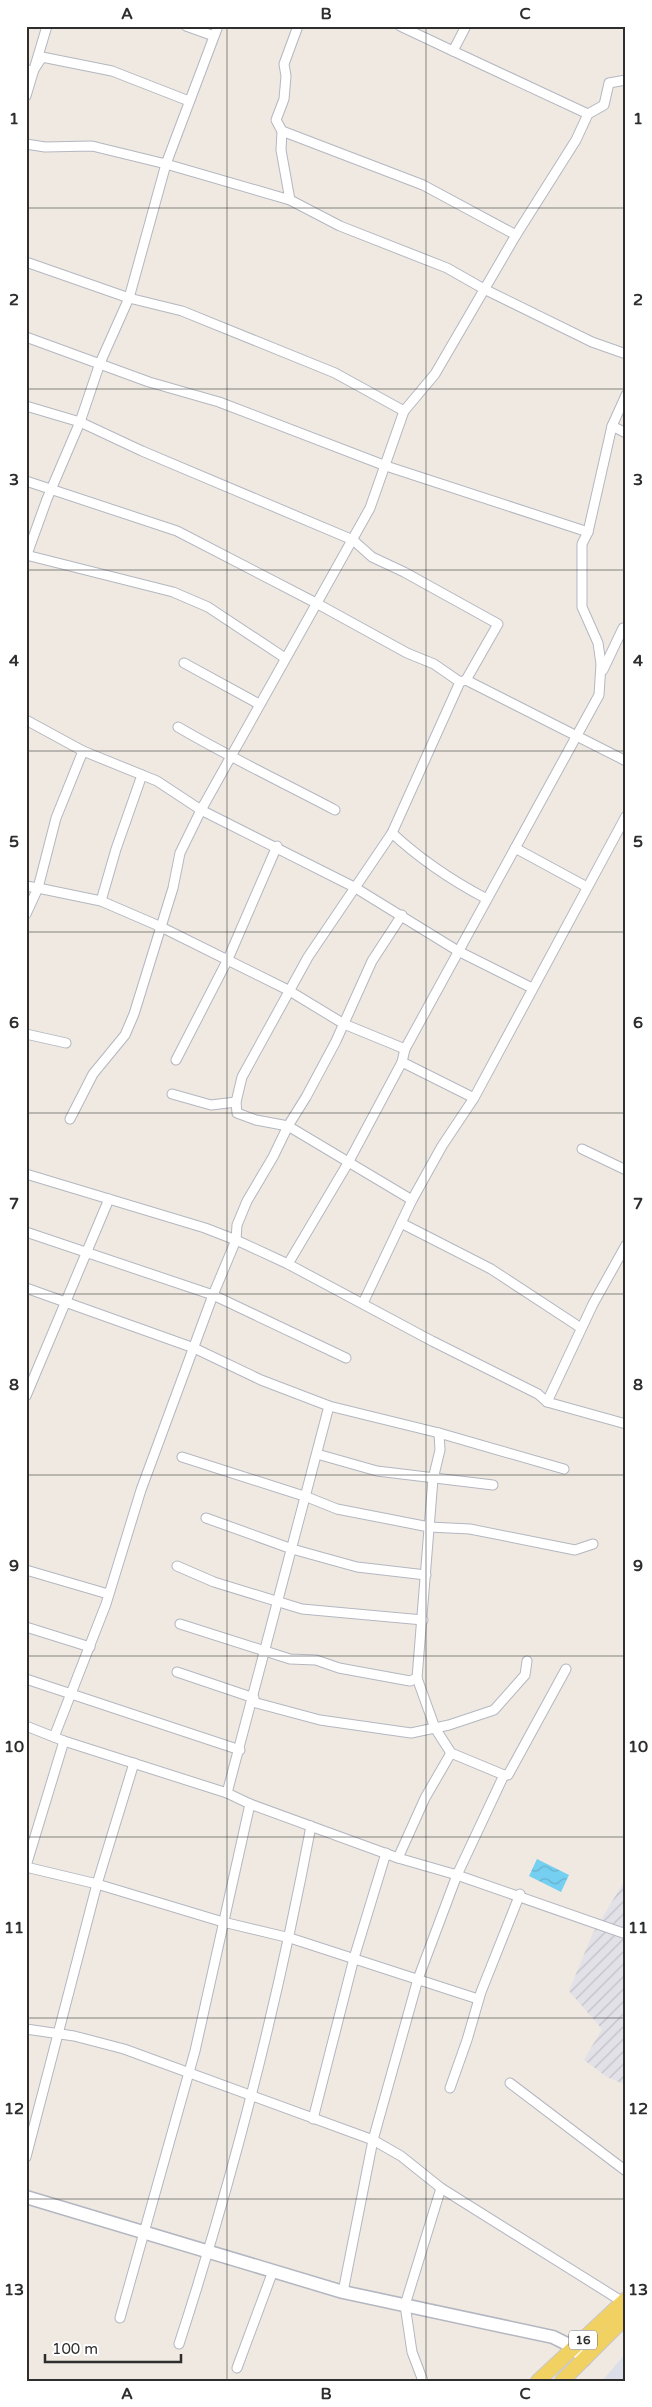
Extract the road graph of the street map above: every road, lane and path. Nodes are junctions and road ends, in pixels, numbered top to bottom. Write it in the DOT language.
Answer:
graph roads {
  1 [pos="47,26"];
  2 [pos="186,26"];
  3 [pos="218,26"];
  4 [pos="298,26"];
  5 [pos="400,26"];
  6 [pos="466,26"];
  7 [pos="214,36"];
  8 [pos="453,51"];
  9 [pos="30,70"];
  10 [pos="626,80"];
  11 [pos="26,96"];
  12 [pos="189,101"];
  13 [pos="588,114"];
  14 [pos="282,131"];
  15 [pos="26,144"];
  16 [pos="166,164"];
  17 [pos="290,200"];
  18 [pos="516,235"];
  19 [pos="26,262"];
  20 [pos="484,289"];
  21 [pos="129,298"];
  22 [pos="26,337"];
  23 [pos="626,354"];
  24 [pos="100,362"];
  25 [pos="626,395"];
  26 [pos="26,406"];
  27 [pos="404,411"];
  28 [pos="80,422"];
  29 [pos="612,426"];
  30 [pos="626,433"];
  31 [pos="386,466"];
  32 [pos="26,481"];
  33 [pos="52,490"];
  34 [pos="588,532"];
  35 [pos="353,540"];
  36 [pos="27,556"];
  37 [pos="316,603"];
  38 [pos="626,630"];
  39 [pos="285,658"];
  40 [pos="184,663"];
  41 [pos="599,678"];
  42 [pos="463,681"];
  43 [pos="259,704"];
  44 [pos="27,721"];
  45 [pos="178,727"];
  46 [pos="577,736"];
  47 [pos="83,751"];
  48 [pos="230,757"];
  49 [pos="626,761"];
  50 [pos="142,775"];
  51 [pos="201,810"];
  52 [pos="334,810"];
  53 [pos="626,816"];
  54 [pos="392,833"];
  55 [pos="277,846"];
  56 [pos="515,848"];
  57 [pos="26,886"];
  58 [pos="354,887"];
  59 [pos="588,887"];
  60 [pos="38,888"];
  61 [pos="485,898"];
  62 [pos="101,901"];
  63 [pos="26,914"];
  64 [pos="402,915"];
  65 [pos="159,926"];
  66 [pos="458,951"];
  67 [pos="228,959"];
  68 [pos="532,988"];
  69 [pos="288,990"];
  70 [pos="344,1024"];
  71 [pos="26,1034"];
  72 [pos="66,1043"];
  73 [pos="405,1049"];
  74 [pos="176,1060"];
  75 [pos="402,1062"];
  76 [pos="172,1094"];
  77 [pos="474,1098"];
  78 [pos="236,1102"];
  79 [pos="70,1119"];
  80 [pos="288,1126"];
  81 [pos="582,1149"];
  82 [pos="348,1163"];
  83 [pos="626,1170"];
  84 [pos="26,1174"];
  85 [pos="109,1199"];
  86 [pos="412,1200"];
  87 [pos="401,1223"];
  88 [pos="26,1232"];
  89 [pos="236,1240"];
  90 [pos="626,1245"];
  91 [pos="85,1252"];
  92 [pos="288,1264"];
  93 [pos="26,1288"];
  94 [pos="213,1296"];
  95 [pos="65,1301"];
  96 [pos="363,1304"];
  97 [pos="581,1328"];
  98 [pos="194,1348"];
  99 [pos="346,1358"];
  100 [pos="26,1396"];
  101 [pos="547,1402"];
  102 [pos="329,1406"];
  103 [pos="626,1424"];
  104 [pos="439,1434"];
  105 [pos="317,1454"];
  106 [pos="182,1457"];
  107 [pos="564,1469"];
  108 [pos="433,1479"];
  109 [pos="493,1485"];
  110 [pos="307,1497"];
  111 [pos="206,1518"];
  112 [pos="429,1527"];
  113 [pos="593,1544"];
  114 [pos="292,1549"];
  115 [pos="177,1566"];
  116 [pos="26,1570"];
  117 [pos="426,1575"];
  118 [pos="108,1594"];
  119 [pos="279,1601"];
  120 [pos="423,1620"];
  121 [pos="180,1624"];
  122 [pos="26,1627"];
  123 [pos="90,1647"];
  124 [pos="266,1652"];
  125 [pos="526,1661"];
  126 [pos="566,1670"];
  127 [pos="176,1672"];
  128 [pos="417,1678"];
  129 [pos="26,1679"];
  130 [pos="70,1695"];
  131 [pos="253,1700"];
  132 [pos="26,1726"];
  133 [pos="435,1728"];
  134 [pos="54,1737"];
  135 [pos="64,1741"];
  136 [pos="240,1750"];
  137 [pos="451,1753"];
  138 [pos="134,1763"];
  139 [pos="504,1775"];
  140 [pos="227,1793"];
  141 [pos="250,1804"];
  142 [pos="311,1826"];
  143 [pos="393,1855"];
  144 [pos="26,1867"];
  145 [pos="457,1875"];
  146 [pos="97,1884"];
  147 [pos="520,1894"];
  148 [pos="223,1922"];
  149 [pos="626,1934"];
  150 [pos="290,1938"];
  151 [pos="354,1958"];
  152 [pos="418,1979"];
  153 [pos="478,1999"];
  154 [pos="26,2029"];
  155 [pos="510,2083"];
  156 [pos="450,2088"];
  157 [pos="251,2096"];
  158 [pos="314,2119"];
  159 [pos="373,2140"];
  160 [pos="26,2157"];
  161 [pos="626,2171"];
  162 [pos="441,2188"];
  163 [pos="26,2197"];
  164 [pos="209,2252"];
  165 [pos="273,2271"];
  166 [pos="343,2292"];
  167 [pos="624,2300"];
  168 [pos="405,2305"];
  169 [pos="626,2317"];
  170 [pos="120,2318"];
  171 [pos="178,2344"];
  172 [pos="575,2348"];
  173 [pos="584,2360"];
  174 [pos="237,2368"];
  175 [pos="422,2381"];
  176 [pos="538,2381"];
  177 [pos="562,2381"];
  1 -- 9 [label="street"];
  2 -- 7 [label="street"];
  3 -- 7 [label="street"];
  4 -- 14 [label="street"];
  5 -- 8 [label="street"];
  6 -- 8 [label="street"];
  7 -- 12 [label="street"];
  8 -- 13 [label="street"];
  9 -- 11 [label="street"];
  9 -- 12 [label="street"];
  10 -- 13 [label="street"];
  12 -- 16 [label="street"];
  13 -- 18 [label="street"];
  14 -- 17 [label="street"];
  14 -- 18 [label="street"];
  15 -- 16 [label="street"];
  16 -- 17 [label="street"];
  16 -- 21 [label="street"];
  17 -- 20 [label="street"];
  18 -- 20 [label="street"];
  19 -- 21 [label="street"];
  20 -- 23 [label="street"];
  20 -- 27 [label="street"];
  21 -- 24 [label="street"];
  21 -- 27 [label="street"];
  22 -- 24 [label="street"];
  24 -- 28 [label="street"];
  24 -- 31 [label="street"];
  25 -- 29 [label="street"];
  26 -- 28 [label="street"];
  27 -- 31 [label="street"];
  28 -- 33 [label="street"];
  28 -- 35 [label="street"];
  29 -- 30 [label="street"];
  29 -- 34 [label="street"];
  31 -- 34 [label="street"];
  31 -- 35 [label="street"];
  32 -- 33 [label="street"];
  33 -- 36 [label="street"];
  33 -- 37 [label="street"];
  34 -- 41 [label="street"];
  35 -- 37 [label="street"];
  35 -- 42 [label="street"];
  36 -- 39 [label="street"];
  37 -- 39 [label="street"];
  37 -- 42 [label="street"];
  37 -- 51 [label="street"];
  38 -- 41 [label="street"];
  39 -- 43 [label="street"];
  40 -- 43 [label="street"];
  41 -- 46 [label="street"];
  42 -- 46 [label="street"];
  42 -- 54 [label="street"];
  43 -- 48 [label="street"];
  44 -- 47 [label="street"];
  45 -- 48 [label="street"];
  46 -- 49 [label="street"];
  46 -- 56 [label="street"];
  47 -- 50 [label="street"];
  47 -- 60 [label="street"];
  48 -- 51 [label="street"];
  48 -- 52 [label="street"];
  50 -- 51 [label="street"];
  50 -- 62 [label="street"];
  51 -- 55 [label="street"];
  51 -- 65 [label="street"];
  53 -- 59 [label="street"];
  54 -- 58 [label="street"];
  54 -- 61 [label="street"];
  55 -- 58 [label="street"];
  55 -- 67 [label="street"];
  56 -- 59 [label="street"];
  56 -- 66 [label="street"];
  57 -- 60 [label="street"];
  58 -- 64 [label="street"];
  58 -- 69 [label="street"];
  59 -- 68 [label="street"];
  60 -- 62 [label="street"];
  60 -- 63 [label="street"];
  62 -- 65 [label="street"];
  64 -- 66 [label="street"];
  64 -- 70 [label="street"];
  65 -- 67 [label="street"];
  65 -- 79 [label="street"];
  66 -- 68 [label="street"];
  66 -- 73 [label="street"];
  67 -- 69 [label="street"];
  67 -- 74 [label="street"];
  68 -- 77 [label="street"];
  69 -- 70 [label="street"];
  69 -- 78 [label="street"];
  70 -- 73 [label="street"];
  70 -- 80 [label="street"];
  71 -- 72 [label="street"];
  73 -- 75 [label="street"];
  75 -- 77 [label="street"];
  75 -- 82 [label="street"];
  76 -- 78 [label="street"];
  77 -- 86 [label="street"];
  78 -- 80 [label="street"];
  80 -- 82 [label="street"];
  80 -- 89 [label="street"];
  81 -- 83 [label="street"];
  82 -- 86 [label="street"];
  82 -- 92 [label="street"];
  84 -- 85 [label="street"];
  85 -- 89 [label="street"];
  85 -- 91 [label="street"];
  86 -- 87 [label="street"];
  87 -- 96 [label="street"];
  87 -- 97 [label="street"];
  88 -- 91 [label="street"];
  89 -- 92 [label="street"];
  89 -- 94 [label="street"];
  90 -- 97 [label="street"];
  91 -- 94 [label="street"];
  91 -- 95 [label="street"];
  92 -- 96 [label="street"];
  93 -- 95 [label="street"];
  94 -- 98 [label="street"];
  94 -- 99 [label="street"];
  95 -- 98 [label="street"];
  95 -- 100 [label="street"];
  96 -- 101 [label="street"];
  97 -- 101 [label="street"];
  98 -- 102 [label="street"];
  98 -- 118 [label="street"];
  101 -- 103 [label="street"];
  102 -- 104 [label="street"];
  102 -- 105 [label="street"];
  104 -- 107 [label="street"];
  104 -- 108 [label="street"];
  105 -- 108 [label="street"];
  105 -- 110 [label="street"];
  106 -- 110 [label="street"];
  108 -- 109 [label="street"];
  108 -- 112 [label="street"];
  110 -- 112 [label="street"];
  110 -- 114 [label="street"];
  111 -- 114 [label="street"];
  112 -- 113 [label="street"];
  112 -- 117 [label="street"];
  114 -- 117 [label="street"];
  114 -- 119 [label="street"];
  115 -- 119 [label="street"];
  116 -- 118 [label="street"];
  117 -- 120 [label="street"];
  118 -- 123 [label="street"];
  119 -- 120 [label="street"];
  119 -- 124 [label="street"];
  120 -- 128 [label="street"];
  121 -- 124 [label="street"];
  122 -- 123 [label="street"];
  123 -- 130 [label="street"];
  124 -- 128 [label="street"];
  124 -- 131 [label="street"];
  125 -- 133 [label="street"];
  126 -- 139 [label="street"];
  127 -- 131 [label="street"];
  128 -- 133 [label="street"];
  129 -- 130 [label="street"];
  130 -- 134 [label="street"];
  130 -- 136 [label="street"];
  131 -- 133 [label="street"];
  131 -- 136 [label="street"];
  132 -- 134 [label="street"];
  133 -- 137 [label="street"];
  134 -- 135 [label="street"];
  135 -- 138 [label="street"];
  135 -- 144 [label="street"];
  136 -- 140 [label="street"];
  137 -- 139 [label="street"];
  137 -- 143 [label="street"];
  138 -- 140 [label="street"];
  138 -- 146 [label="street"];
  139 -- 145 [label="street"];
  140 -- 141 [label="street"];
  141 -- 142 [label="street"];
  141 -- 148 [label="street"];
  142 -- 143 [label="street"];
  142 -- 150 [label="street"];
  143 -- 145 [label="street"];
  143 -- 149 [label="street"];
  143 -- 151 [label="street"];
  144 -- 146 [label="street"];
  145 -- 152 [label="street"];
  146 -- 148 [label="street"];
  146 -- 160 [label="street"];
  147 -- 153 [label="street"];
  148 -- 150 [label="street"];
  148 -- 170 [label="street"];
  150 -- 151 [label="street"];
  150 -- 157 [label="street"];
  151 -- 152 [label="street"];
  151 -- 158 [label="street"];
  152 -- 153 [label="street"];
  152 -- 159 [label="street"];
  153 -- 156 [label="street"];
  154 -- 157 [label="street"];
  155 -- 161 [label="street"];
  157 -- 158 [label="street"];
  157 -- 164 [label="street"];
  158 -- 159 [label="street"];
  159 -- 162 [label="street"];
  159 -- 166 [label="street"];
  162 -- 167 [label="street"];
  162 -- 168 [label="street"];
  163 -- 164 [label="main road"];
  164 -- 165 [label="main road"];
  164 -- 171 [label="street"];
  165 -- 166 [label="main road"];
  165 -- 174 [label="street"];
  166 -- 168 [label="main road"];
  167 -- 172 [label="main road, 16"];
  168 -- 172 [label="main road"];
  168 -- 175 [label="street"];
  169 -- 173 [label="main road, 16"];
  172 -- 173 [label="main road"];
  172 -- 176 [label="main road, 16"];
  173 -- 177 [label="main road, 16"];
}
